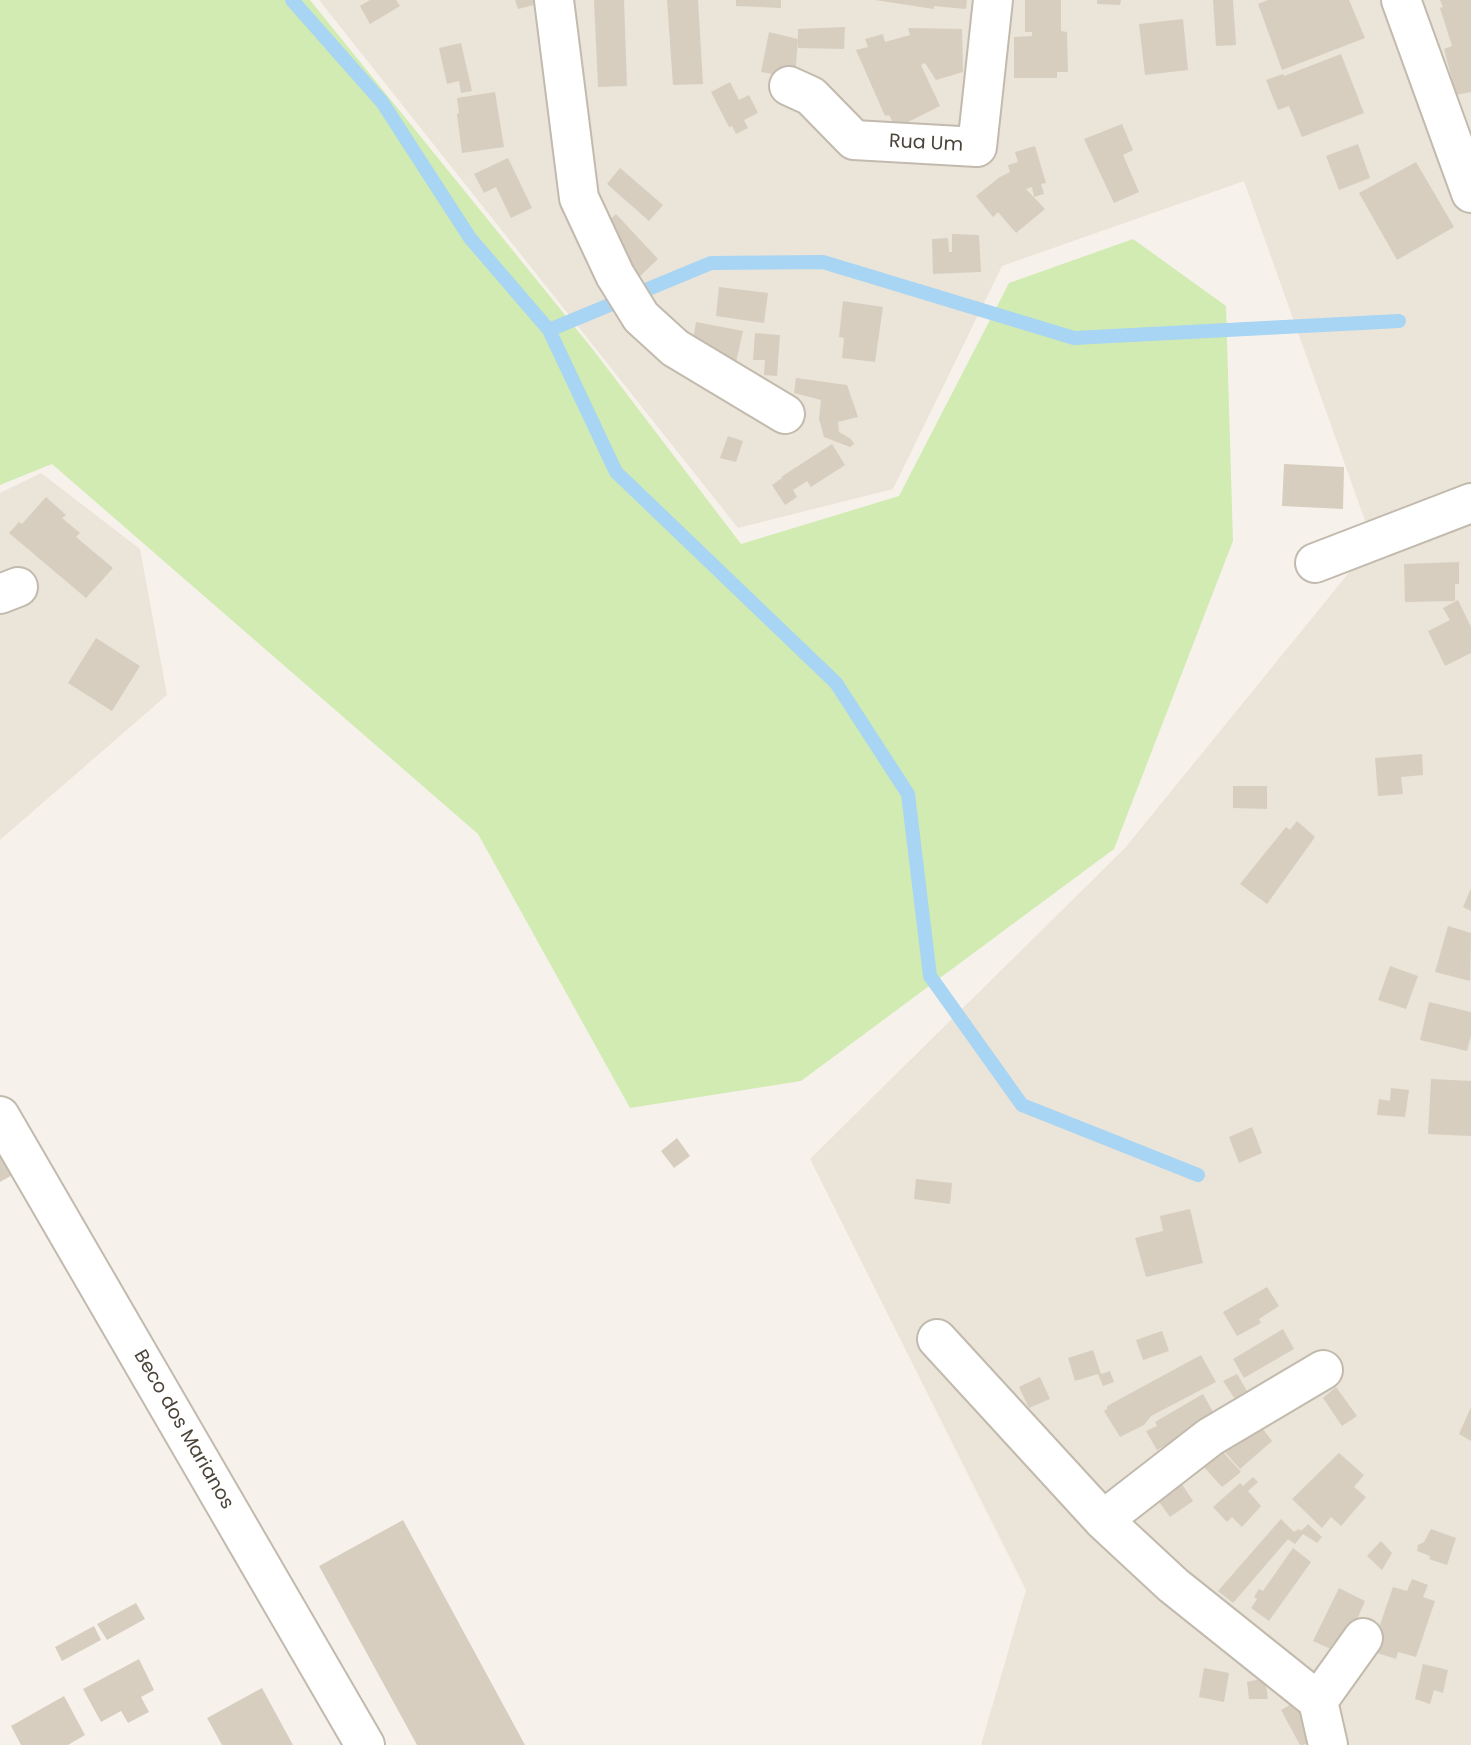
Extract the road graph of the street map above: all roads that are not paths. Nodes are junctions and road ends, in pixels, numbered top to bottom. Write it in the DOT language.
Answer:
graph roads {
  1 [pos="554,0"];
  2 [pos="993,0"];
  3 [pos="1401,0"];
  4 [pos="789,86"];
  5 [pos="1471,193"];
  6 [pos="785,414"];
  7 [pos="1471,503"];
  8 [pos="1315,563"];
  9 [pos="2,1118"];
  10 [pos="937,1339"];
  11 [pos="1323,1370"];
  12 [pos="1103,1520"];
  13 [pos="1363,1638"];
  14 [pos="1318,1701"];
  15 [pos="365,1745"];
  16 [pos="1328,1745"];
  1 -- 6 [label="lane"];
  2 -- 4 [label="lane, Rua Um"];
  3 -- 5 [label="lane"];
  7 -- 8 [label="lane"];
  9 -- 15 [label="lane, Beco dos Marianos"];
  10 -- 12 [label="lane"];
  11 -- 12 [label="lane"];
  12 -- 14 [label="lane"];
  13 -- 14 [label="lane"];
  14 -- 16 [label="lane"];
}
